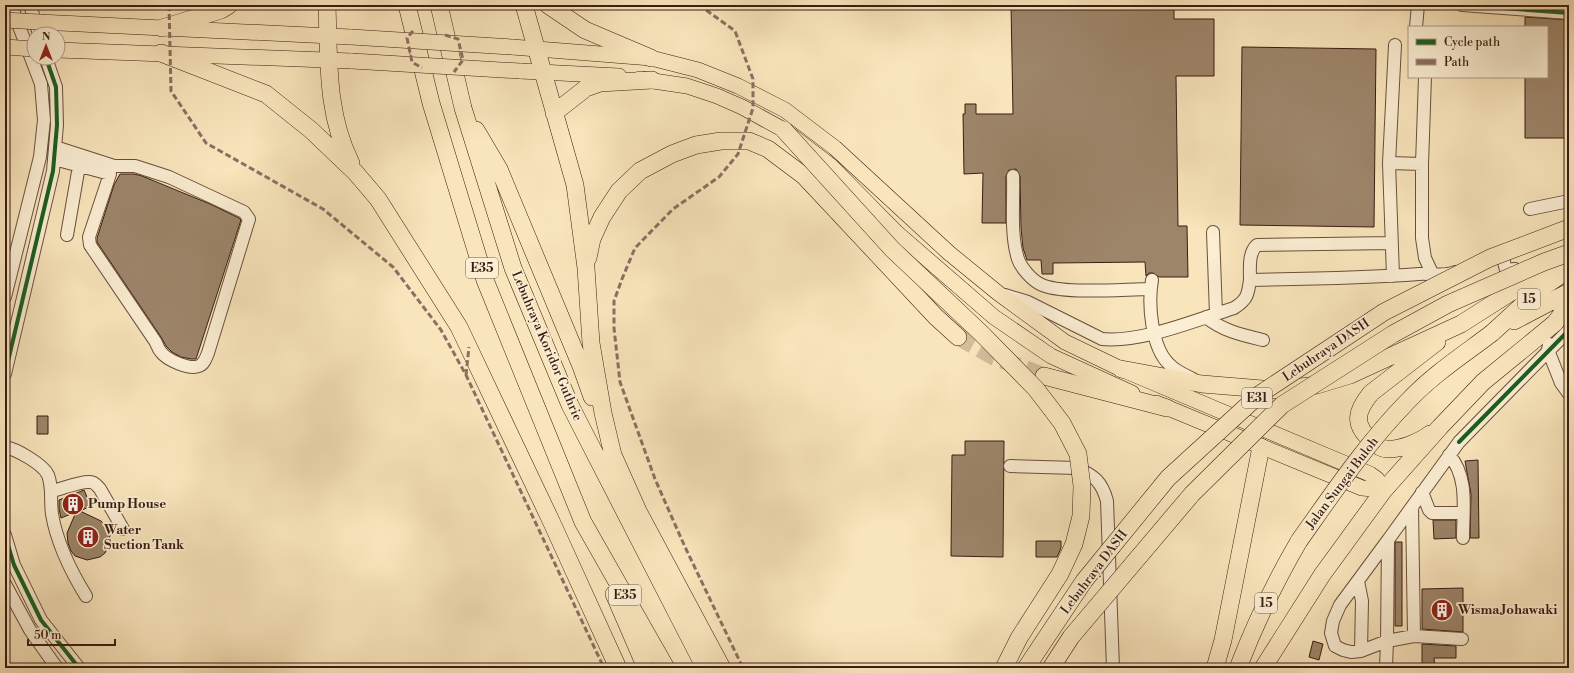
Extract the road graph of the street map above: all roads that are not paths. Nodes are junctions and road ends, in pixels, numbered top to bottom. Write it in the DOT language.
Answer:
graph roads {
  1 [pos="11,5"];
  2 [pos="30,5"];
  3 [pos="230,5"];
  4 [pos="326,5"];
  5 [pos="406,5"];
  6 [pos="438,5"];
  7 [pos="524,5"];
  8 [pos="548,5"];
  9 [pos="1418,5"];
  10 [pos="1462,5"];
  11 [pos="1569,14"];
  12 [pos="5,20"];
  13 [pos="37,26"];
  14 [pos="1416,26"];
  15 [pos="162,28"];
  16 [pos="328,36"];
  17 [pos="1395,45"];
  18 [pos="5,47"];
  19 [pos="26,48"];
  20 [pos="537,48"];
  21 [pos="66,50"];
  22 [pos="161,53"];
  23 [pos="650,58"];
  24 [pos="329,60"];
  25 [pos="49,66"];
  26 [pos="543,72"];
  27 [pos="1425,78"];
  28 [pos="652,80"];
  29 [pos="463,108"];
  30 [pos="554,113"];
  31 [pos="784,130"];
  32 [pos="55,153"];
  33 [pos="1389,163"];
  34 [pos="1422,164"];
  35 [pos="79,166"];
  36 [pos="112,170"];
  37 [pos="355,172"];
  38 [pos="1013,176"];
  39 [pos="1569,201"];
  40 [pos="1530,209"];
  41 [pos="1569,228"];
  42 [pos="1213,232"];
  43 [pos="68,235"];
  44 [pos="1392,243"];
  45 [pos="1569,253"];
  46 [pos="586,268"];
  47 [pos="1569,269"];
  48 [pos="1432,273"];
  49 [pos="1393,276"];
  50 [pos="1250,280"];
  51 [pos="1530,280"];
  52 [pos="1569,292"];
  53 [pos="998,293"];
  54 [pos="5,297"];
  55 [pos="1569,304"];
  56 [pos="1211,316"];
  57 [pos="1461,324"];
  58 [pos="1562,327"];
  59 [pos="1492,333"];
  60 [pos="1153,334"];
  61 [pos="958,337"];
  62 [pos="1263,340"];
  63 [pos="1548,350"];
  64 [pos="1121,369"];
  65 [pos="5,374"];
  66 [pos="1044,376"];
  67 [pos="1202,384"];
  68 [pos="1569,394"];
  69 [pos="1167,408"];
  70 [pos="1440,427"];
  71 [pos="5,447"];
  72 [pos="1261,447"];
  73 [pos="613,455"];
  74 [pos="1450,455"];
  75 [pos="1010,466"];
  76 [pos="1384,490"];
  77 [pos="52,491"];
  78 [pos="1422,492"];
  79 [pos="1412,507"];
  80 [pos="1463,513"];
  81 [pos="583,522"];
  82 [pos="123,529"];
  83 [pos="5,535"];
  84 [pos="1463,538"];
  85 [pos="1388,540"];
  86 [pos="1358,581"];
  87 [pos="5,584"];
  88 [pos="86,596"];
  89 [pos="1414,636"];
  90 [pos="1462,639"];
  91 [pos="1387,641"];
  92 [pos="1361,651"];
  93 [pos="57,668"];
  94 [pos="79,668"];
  95 [pos="618,668"];
  96 [pos="646,668"];
  97 [pos="666,668"];
  98 [pos="705,668"];
  99 [pos="722,668"];
  100 [pos="1004,668"];
  101 [pos="1026,668"];
  102 [pos="1051,668"];
  103 [pos="1113,668"];
  104 [pos="1215,668"];
  105 [pos="1238,668"];
  106 [pos="1263,668"];
  107 [pos="1386,668"];
  1 -- 54 [label="street"];
  2 -- 13 [label="street"];
  3 -- 15 [label="highway"];
  4 -- 16 [label="highway"];
  5 -- 81 [label="highway, E35"];
  6 -- 29 [label="highway, Lebuhraya Koridor Guthrie / E35"];
  7 -- 20 [label="highway"];
  8 -- 23 [label="highway"];
  9 -- 14 [label="street"];
  10 -- 11 [label="street"];
  12 -- 15 [label="main road, bridge"];
  15 -- 16 [label="main road"];
  16 -- 20 [label="main road, bridge"];
  16 -- 24 [label="highway"];
  17 -- 33 [label="street"];
  18 -- 19 [label="main road, bridge"];
  20 -- 23 [label="main road"];
  20 -- 26 [label="highway"];
  21 -- 22 [label="main road"];
  22 -- 24 [label="main road"];
  22 -- 37 [label="highway"];
  23 -- 53 [label="main road"];
  24 -- 26 [label="main road, bridge"];
  24 -- 37 [label="highway"];
  25 -- 32 [label="street"];
  26 -- 28 [label="main road"];
  26 -- 30 [label="highway"];
  27 -- 34 [label="street"];
  28 -- 30 [label="highway"];
  28 -- 31 [label="main road"];
  29 -- 73 [label="highway"];
  29 -- 98 [label="highway, Lebuhraya Koridor Guthrie / E35"];
  30 -- 46 [label="highway"];
  31 -- 69 [label="main road"];
  31 -- 100 [label="highway, bridge"];
  32 -- 35 [label="street"];
  32 -- 36 [label="street"];
  32 -- 65 [label="street"];
  33 -- 34 [label="street"];
  33 -- 44 [label="street"];
  34 -- 48 [label="street"];
  35 -- 36 [label="street"];
  35 -- 43 [label="street"];
  36 -- 36 [label="street"];
  37 -- 95 [label="highway"];
  38 -- 60 [label="street"];
  39 -- 40 [label="street"];
  41 -- 101 [label="highway, Lebuhraya DASH / E31, bridge"];
  42 -- 56 [label="street"];
  44 -- 49 [label="street"];
  44 -- 50 [label="street"];
  45 -- 102 [label="highway, Lebuhraya DASH / E31, bridge"];
  46 -- 61 [label="highway"];
  46 -- 73 [label="highway"];
  47 -- 51 [label="highway"];
  47 -- 59 [label="highway, Jalan Sungai Buloh / 15"];
  48 -- 49 [label="street"];
  48 -- 51 [label="street"];
  49 -- 50 [label="street"];
  50 -- 56 [label="street"];
  51 -- 57 [label="highway"];
  52 -- 59 [label="highway, Jalan Sungai Buloh / 15"];
  53 -- 60 [label="street"];
  53 -- 64 [label="main road"];
  55 -- 58 [label="highway"];
  56 -- 60 [label="street"];
  56 -- 62 [label="street"];
  57 -- 67 [label="highway"];
  57 -- 70 [label="highway"];
  58 -- 63 [label="street"];
  58 -- 70 [label="highway"];
  59 -- 105 [label="highway, Jalan Sungai Buloh / 15, bridge"];
  60 -- 67 [label="street"];
  63 -- 68 [label="street"];
  63 -- 74 [label="street"];
  64 -- 67 [label="highway"];
  64 -- 76 [label="main road"];
  66 -- 69 [label="highway"];
  69 -- 72 [label="main road"];
  70 -- 76 [label="highway"];
  71 -- 77 [label="street"];
  72 -- 76 [label="main road"];
  72 -- 104 [label="highway"];
  73 -- 99 [label="highway"];
  74 -- 78 [label="street"];
  74 -- 80 [label="street"];
  75 -- 103 [label="street"];
  76 -- 106 [label="highway"];
  77 -- 82 [label="street"];
  77 -- 88 [label="street"];
  78 -- 79 [label="street"];
  78 -- 80 [label="street"];
  79 -- 85 [label="street"];
  79 -- 89 [label="street"];
  80 -- 84 [label="street"];
  81 -- 96 [label="highway"];
  81 -- 97 [label="highway, E35"];
  83 -- 94 [label="street"];
  85 -- 86 [label="street"];
  85 -- 91 [label="street"];
  86 -- 92 [label="street"];
  86 -- 92 [label="street"];
  87 -- 93 [label="street"];
  89 -- 90 [label="street"];
  89 -- 91 [label="street"];
  91 -- 92 [label="street"];
  91 -- 107 [label="street"];
}
